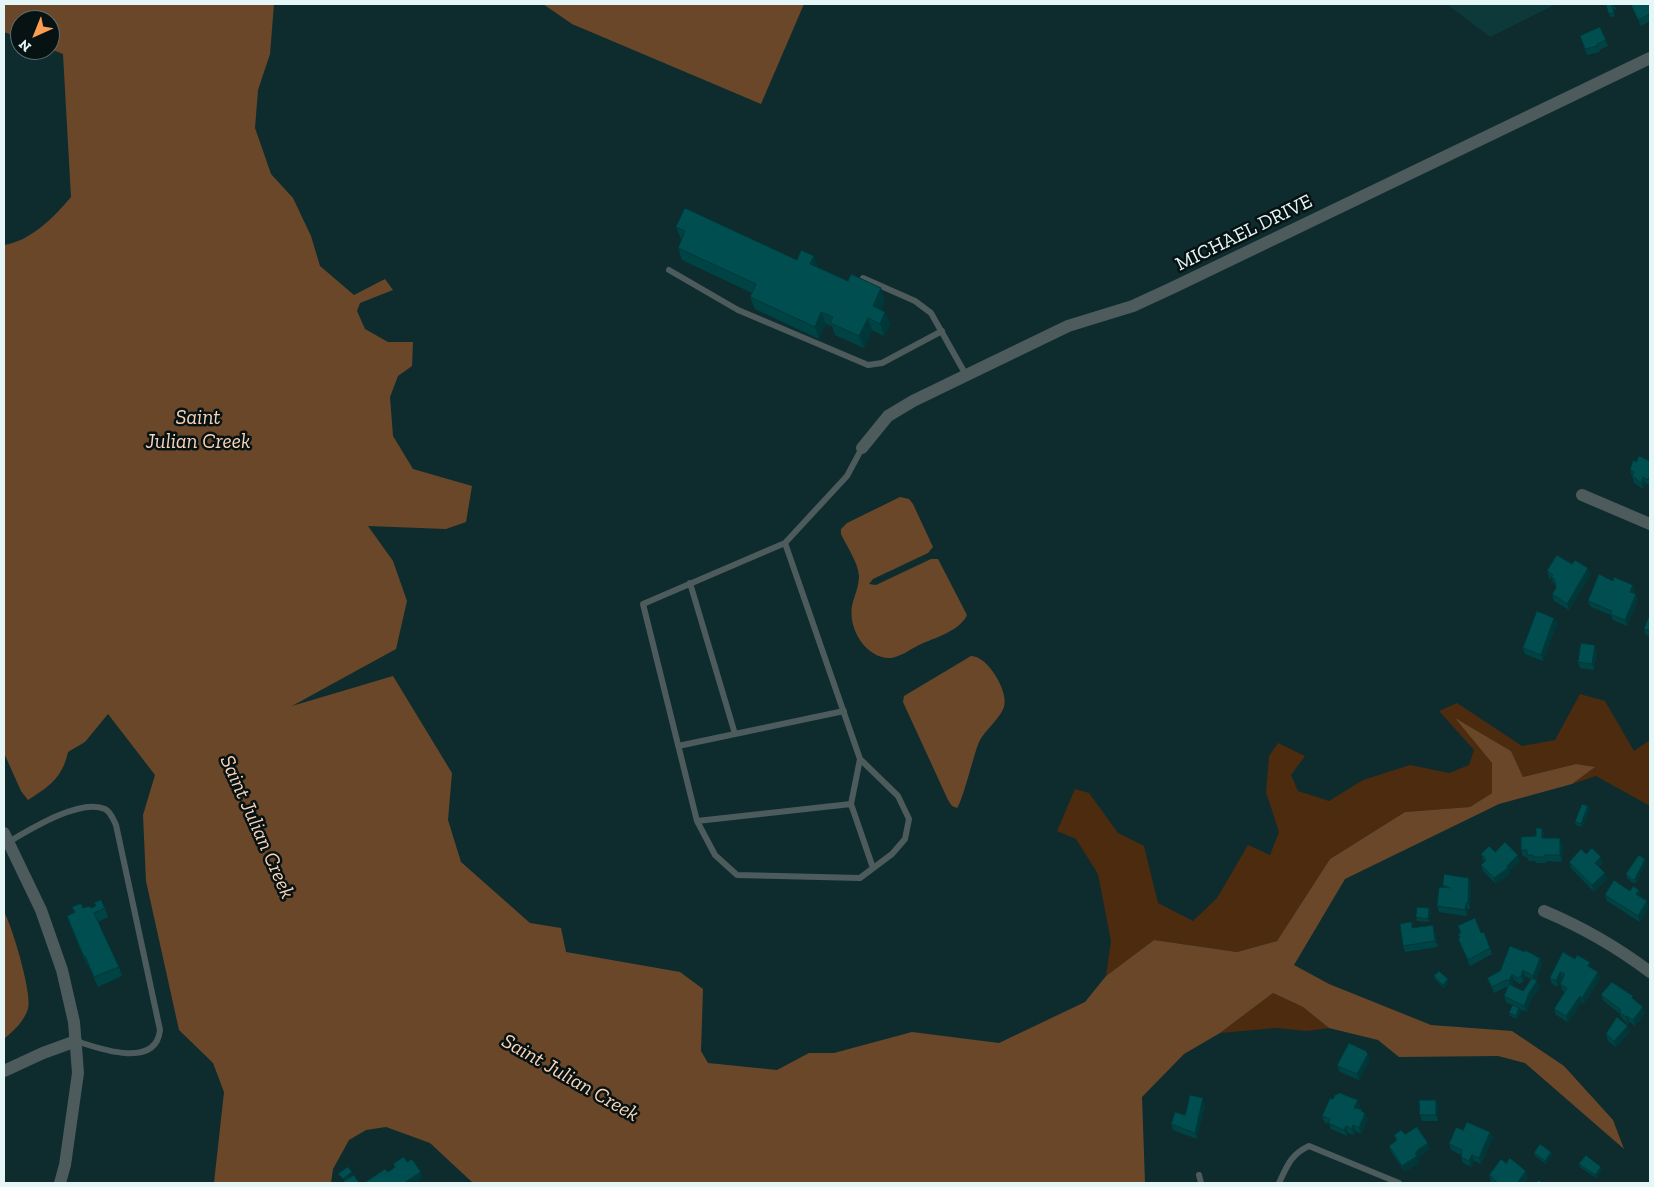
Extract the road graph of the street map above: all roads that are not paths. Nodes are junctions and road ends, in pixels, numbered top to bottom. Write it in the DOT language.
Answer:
graph roads {
  1 [pos="1650,58"];
  2 [pos="668,270"];
  3 [pos="863,278"];
  4 [pos="942,331"];
  5 [pos="966,375"];
  6 [pos="862,448"];
  7 [pos="1582,495"];
  8 [pos="1650,524"];
  9 [pos="785,542"];
  10 [pos="690,584"];
  11 [pos="844,711"];
  12 [pos="735,734"];
  13 [pos="678,746"];
  14 [pos="860,759"];
  15 [pos="852,804"];
  16 [pos="697,821"];
  17 [pos="5,840"];
  18 [pos="873,868"];
  19 [pos="1544,911"];
  20 [pos="1650,972"];
  21 [pos="76,1041"];
  22 [pos="4,1071"];
  23 [pos="1199,1175"];
  24 [pos="60,1183"];
  25 [pos="1201,1183"];
  26 [pos="1279,1183"];
  27 [pos="1399,1183"];
  1 -- 5 [label="street, MICHAEL DRIVE"];
  2 -- 4 [label="lane"];
  3 -- 4 [label="lane"];
  4 -- 5 [label="lane"];
  5 -- 6 [label="street, MICHAEL DRIVE"];
  6 -- 9 [label="lane"];
  7 -- 8 [label="street"];
  9 -- 10 [label="lane"];
  9 -- 11 [label="lane"];
  10 -- 12 [label="lane"];
  10 -- 13 [label="lane"];
  11 -- 12 [label="lane"];
  11 -- 14 [label="lane"];
  12 -- 13 [label="lane"];
  13 -- 16 [label="lane"];
  14 -- 15 [label="lane"];
  14 -- 18 [label="lane"];
  15 -- 16 [label="lane"];
  15 -- 18 [label="lane"];
  16 -- 18 [label="lane"];
  17 -- 21 [label="street"];
  17 -- 21 [label="lane"];
  19 -- 20 [label="street"];
  21 -- 22 [label="street"];
  21 -- 24 [label="street"];
  23 -- 25 [label="lane"];
  26 -- 27 [label="lane"];
}
